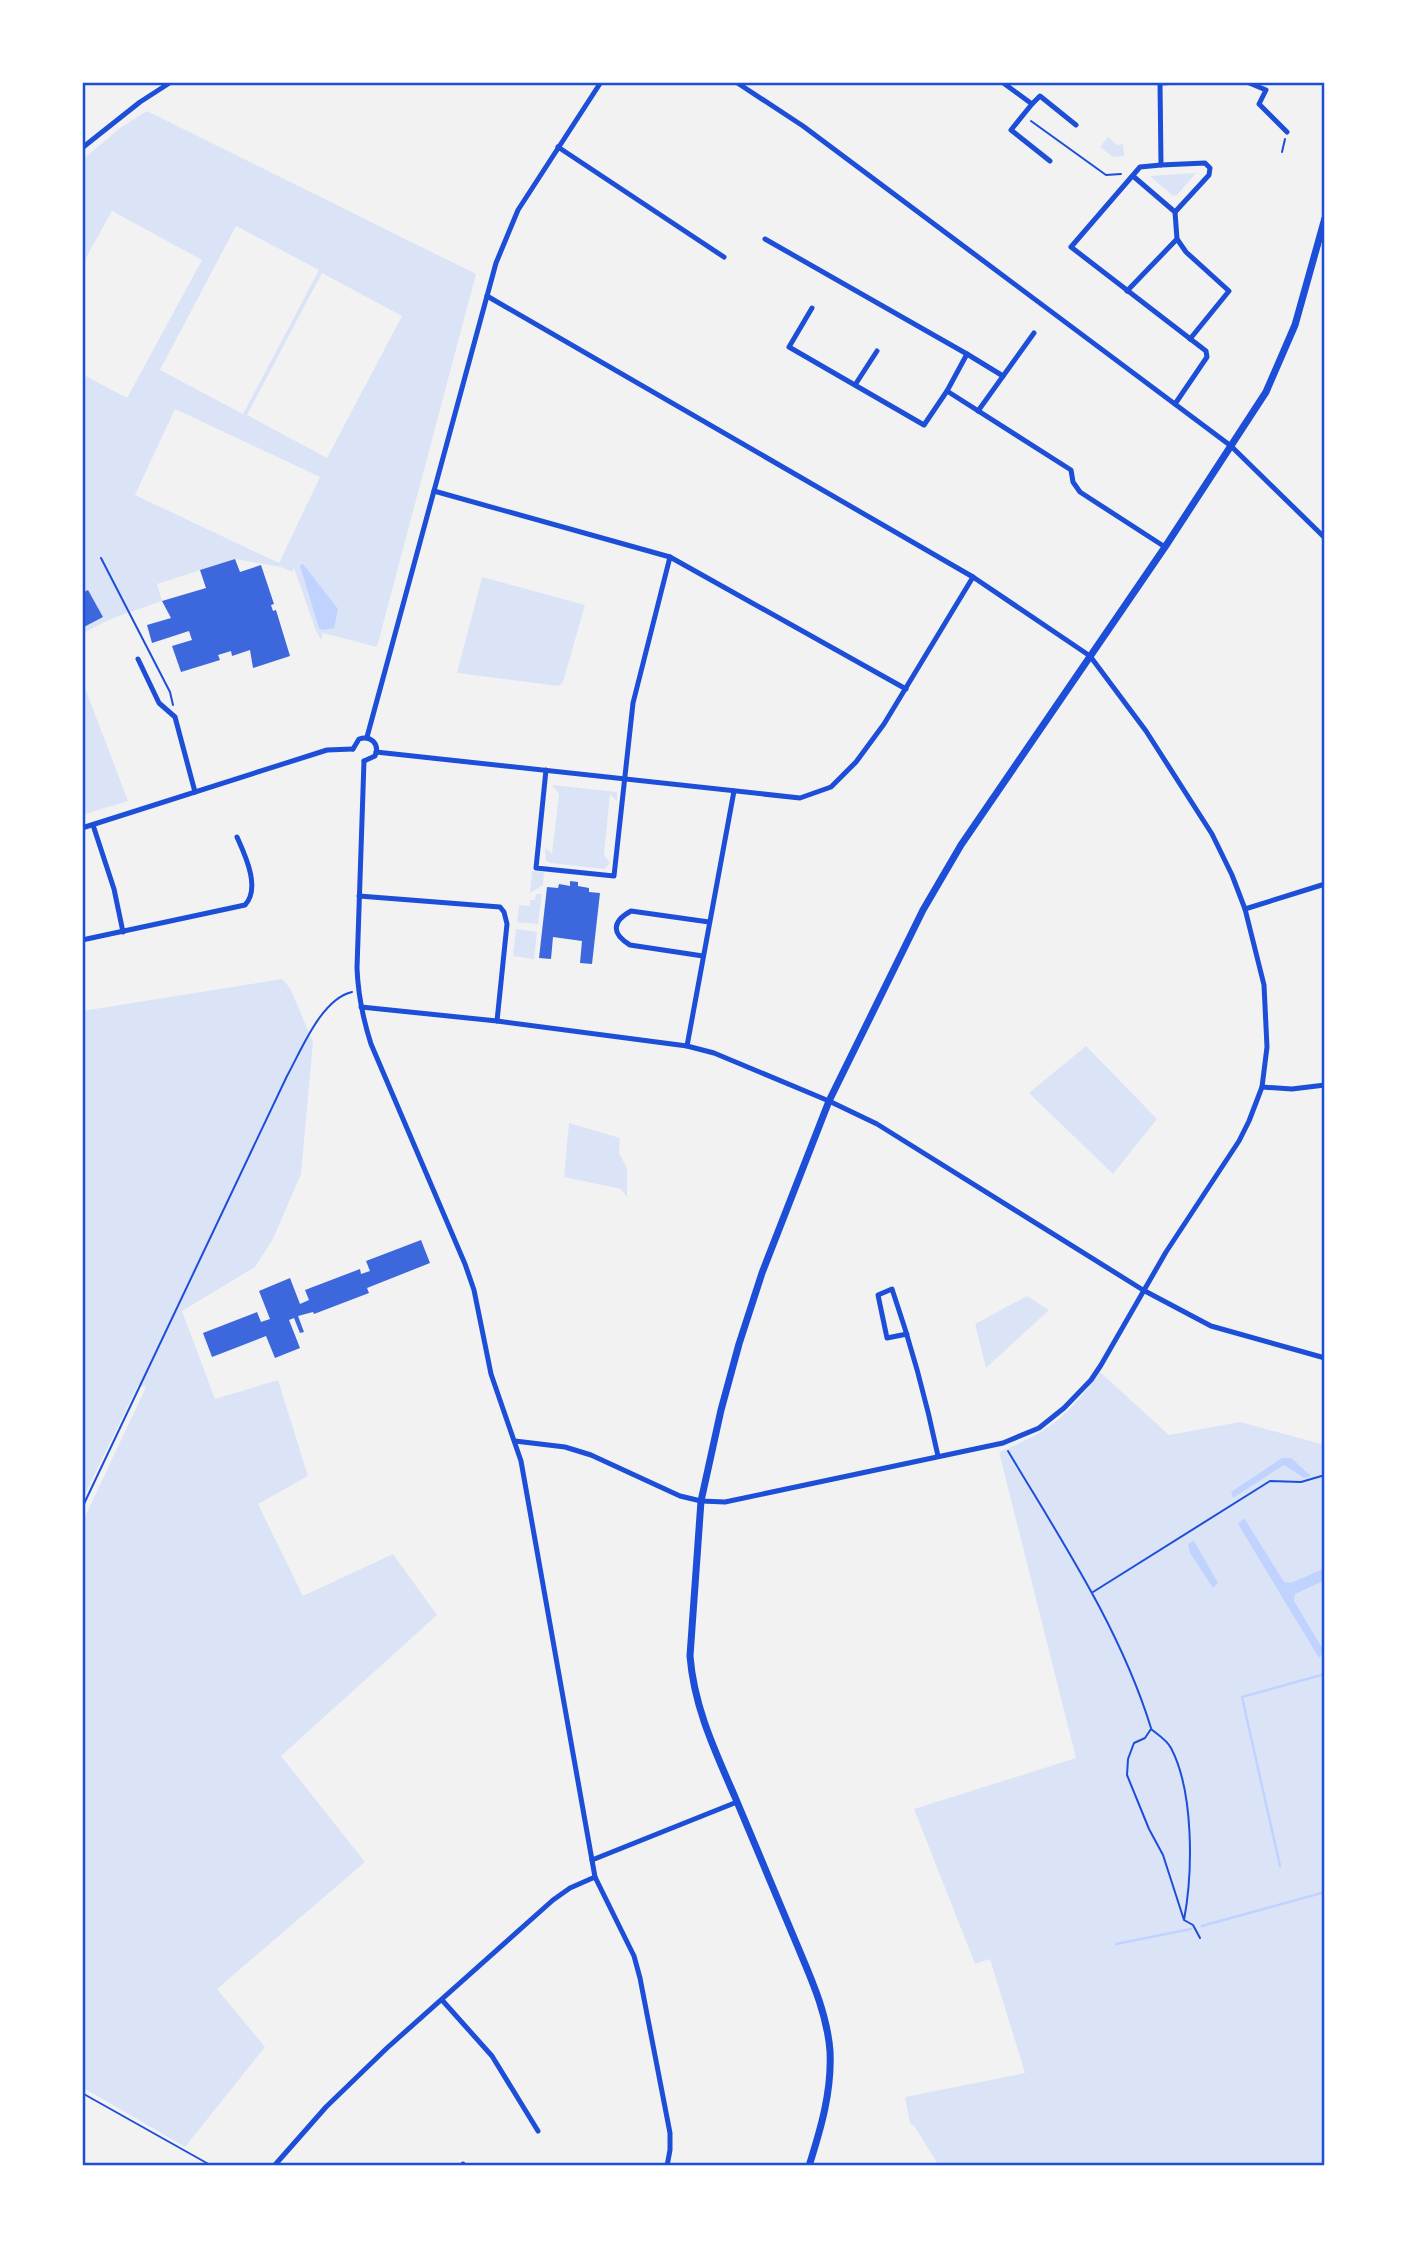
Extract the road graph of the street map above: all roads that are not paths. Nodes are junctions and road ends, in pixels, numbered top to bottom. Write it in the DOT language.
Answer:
graph roads {
  1 [pos="171,82"];
  2 [pos="601,82"];
  3 [pos="736,82"];
  4 [pos="1002,82"];
  5 [pos="1181,82"];
  6 [pos="1247,82"];
  7 [pos="1160,83"];
  8 [pos="1032,104"];
  9 [pos="1076,125"];
  10 [pos="1287,132"];
  11 [pos="82,148"];
  12 [pos="558,148"];
  13 [pos="1050,161"];
  14 [pos="1161,165"];
  15 [pos="1133,176"];
  16 [pos="1175,212"];
  17 [pos="1325,218"];
  18 [pos="765,239"];
  19 [pos="1177,239"];
  20 [pos="724,257"];
  21 [pos="1127,291"];
  22 [pos="487,296"];
  23 [pos="812,308"];
  24 [pos="1049,311"];
  25 [pos="1045,318"];
  26 [pos="1034,333"];
  27 [pos="1190,339"];
  28 [pos="877,351"];
  29 [pos="967,354"];
  30 [pos="1003,376"];
  31 [pos="855,385"];
  32 [pos="947,391"];
  33 [pos="1175,404"];
  34 [pos="978,411"];
  35 [pos="1231,446"];
  36 [pos="434,491"];
  37 [pos="1325,538"];
  38 [pos="1165,547"];
  39 [pos="670,557"];
  40 [pos="974,577"];
  41 [pos="1090,656"];
  42 [pos="138,659"];
  43 [pos="906,689"];
  44 [pos="367,737"];
  45 [pos="353,749"];
  46 [pos="376,752"];
  47 [pos="364,761"];
  48 [pos="546,771"];
  49 [pos="625,779"];
  50 [pos="733,791"];
  51 [pos="195,792"];
  52 [pos="93,825"];
  53 [pos="82,828"];
  54 [pos="237,837"];
  55 [pos="1325,884"];
  56 [pos="359,896"];
  57 [pos="1245,909"];
  58 [pos="709,922"];
  59 [pos="124,932"];
  60 [pos="82,940"];
  61 [pos="703,956"];
  62 [pos="361,1007"];
  63 [pos="497,1021"];
  64 [pos="687,1046"];
  65 [pos="1325,1085"];
  66 [pos="1262,1087"];
  67 [pos="829,1101"];
  68 [pos="1143,1290"];
  69 [pos="908,1334"];
  70 [pos="1325,1358"];
  71 [pos="515,1441"];
  72 [pos="938,1456"];
  73 [pos="701,1501"];
  74 [pos="737,1802"];
  75 [pos="592,1860"];
  76 [pos="596,1877"];
  77 [pos="442,2000"];
  78 [pos="538,2131"];
  79 [pos="274,2166"];
  80 [pos="667,2166"];
  81 [pos="809,2166"];
  1 -- 11 [label="street"];
  2 -- 12 [label="street"];
  3 -- 24 [label="street"];
  4 -- 8 [label="street"];
  5 -- 7 [label="street"];
  6 -- 10 [label="street"];
  7 -- 14 [label="street"];
  8 -- 9 [label="street"];
  8 -- 13 [label="street"];
  12 -- 20 [label="street"];
  12 -- 22 [label="street"];
  14 -- 15 [label="street"];
  14 -- 16 [label="street"];
  15 -- 16 [label="street"];
  15 -- 21 [label="street"];
  16 -- 19 [label="street"];
  17 -- 35 [label="main road"];
  18 -- 29 [label="street"];
  19 -- 21 [label="street"];
  19 -- 27 [label="street"];
  21 -- 27 [label="street"];
  22 -- 36 [label="street"];
  22 -- 40 [label="street"];
  23 -- 31 [label="street"];
  24 -- 25 [label="street"];
  24 -- 33 [label="street"];
  26 -- 30 [label="street"];
  27 -- 33 [label="street"];
  28 -- 31 [label="street"];
  29 -- 30 [label="street"];
  29 -- 32 [label="street"];
  30 -- 34 [label="street"];
  31 -- 32 [label="street"];
  32 -- 34 [label="street"];
  33 -- 35 [label="street"];
  34 -- 38 [label="street"];
  35 -- 37 [label="street"];
  35 -- 38 [label="main road"];
  36 -- 39 [label="street"];
  36 -- 44 [label="street"];
  38 -- 41 [label="main road"];
  39 -- 43 [label="street"];
  39 -- 49 [label="street"];
  40 -- 41 [label="street"];
  40 -- 43 [label="street"];
  41 -- 57 [label="street"];
  41 -- 67 [label="main road"];
  42 -- 51 [label="street"];
  43 -- 50 [label="street"];
  44 -- 45 [label="street"];
  44 -- 46 [label="street"];
  45 -- 47 [label="street"];
  45 -- 51 [label="street"];
  46 -- 47 [label="street"];
  46 -- 48 [label="street"];
  47 -- 56 [label="street"];
  48 -- 49 [label="street"];
  48 -- 49 [label="street"];
  49 -- 50 [label="street"];
  50 -- 58 [label="street"];
  51 -- 52 [label="street"];
  52 -- 53 [label="street"];
  52 -- 59 [label="street"];
  54 -- 59 [label="street"];
  55 -- 57 [label="street"];
  56 -- 62 [label="street"];
  56 -- 63 [label="street"];
  57 -- 66 [label="street"];
  58 -- 61 [label="street"];
  58 -- 61 [label="street"];
  59 -- 60 [label="street"];
  61 -- 64 [label="street"];
  62 -- 63 [label="street"];
  62 -- 71 [label="street"];
  63 -- 64 [label="street"];
  64 -- 67 [label="street"];
  65 -- 66 [label="street"];
  66 -- 68 [label="street"];
  67 -- 68 [label="street"];
  67 -- 73 [label="main road"];
  68 -- 70 [label="street"];
  68 -- 72 [label="street"];
  69 -- 69 [label="street"];
  69 -- 72 [label="street"];
  71 -- 73 [label="street"];
  71 -- 75 [label="street"];
  72 -- 73 [label="street"];
  73 -- 74 [label="main road"];
  74 -- 75 [label="street"];
  74 -- 81 [label="main road"];
  75 -- 76 [label="street"];
  76 -- 77 [label="street"];
  76 -- 80 [label="street"];
  77 -- 78 [label="street"];
  77 -- 79 [label="street"];
}
